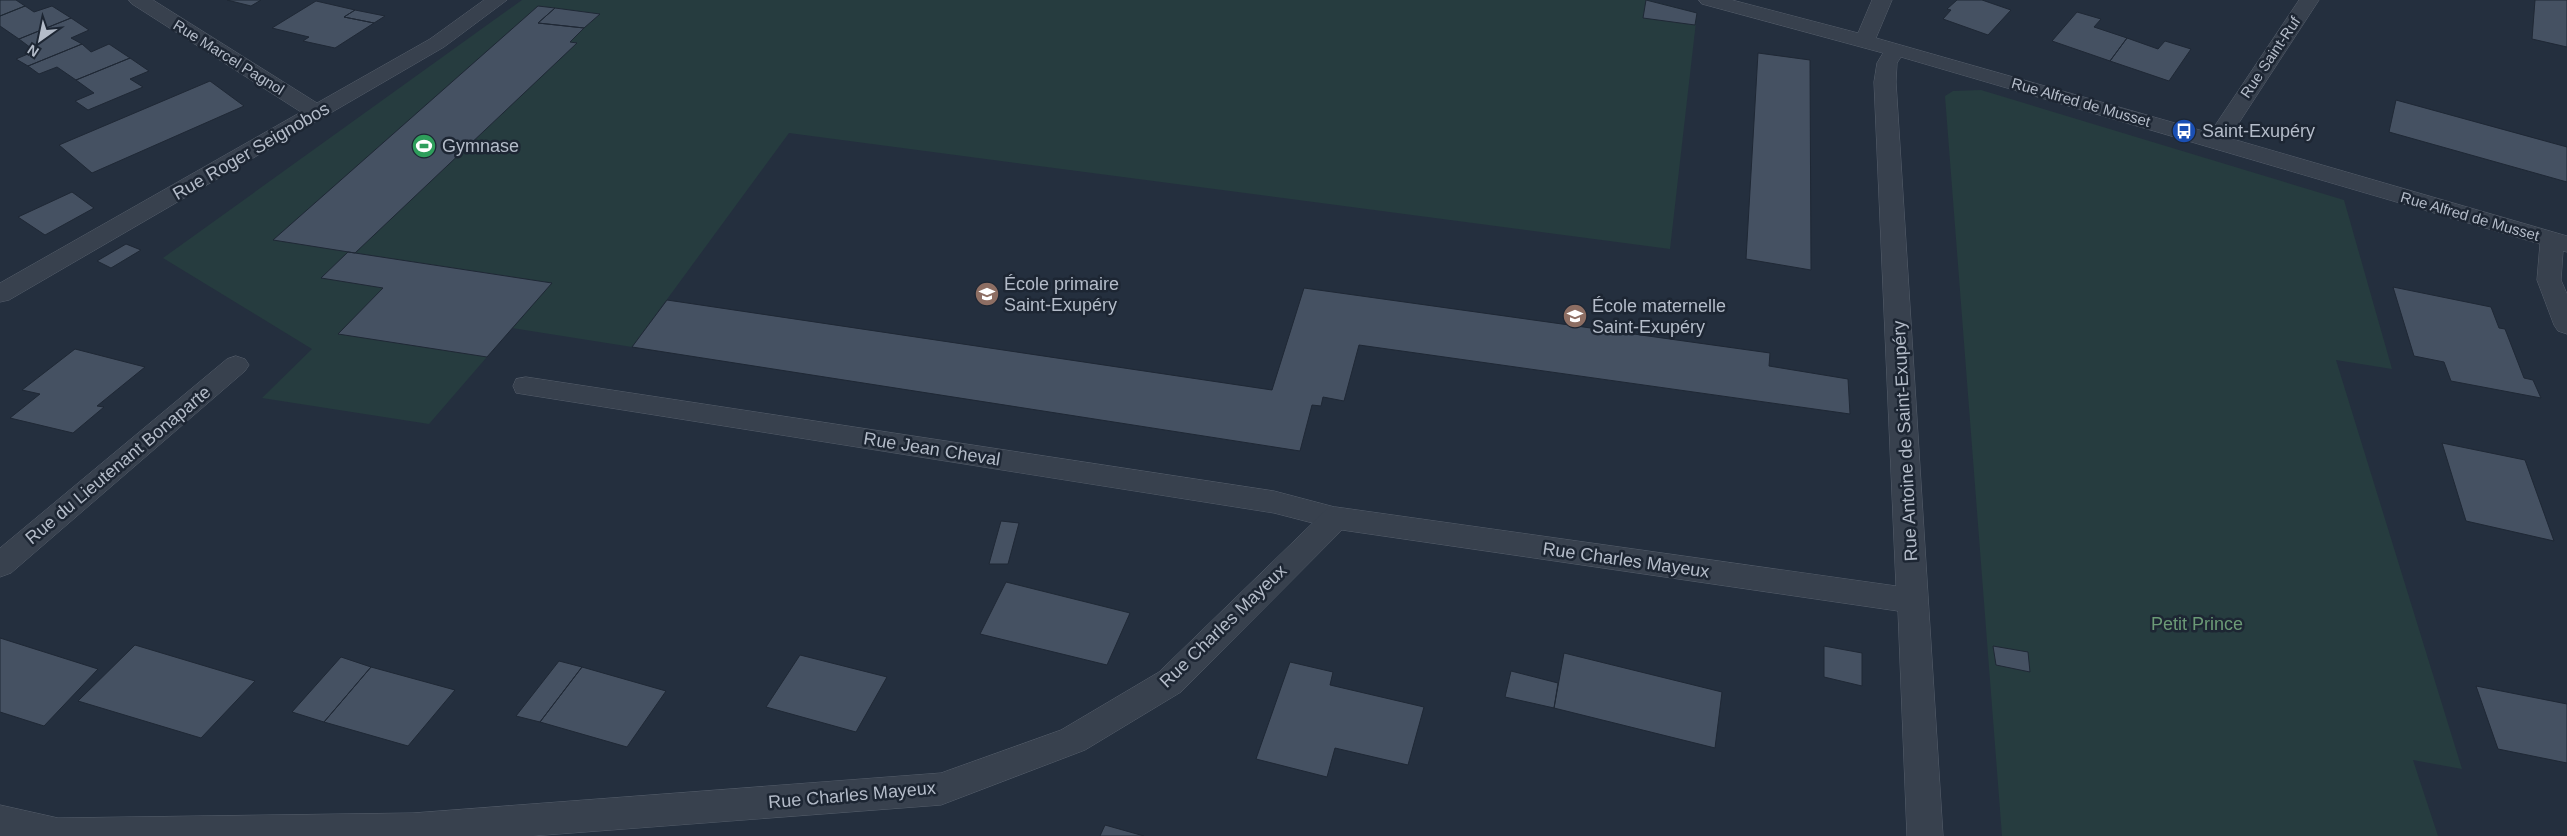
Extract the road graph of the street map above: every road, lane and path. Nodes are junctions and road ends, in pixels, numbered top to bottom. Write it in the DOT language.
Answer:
graph roads {
  1 [pos="139,0"];
  2 [pos="497,0"];
  3 [pos="1709,0"];
  4 [pos="1882,0"];
  5 [pos="2309,0"];
  6 [pos="1865,40"];
  7 [pos="1896,49"];
  8 [pos="318,113"];
  9 [pos="2216,141"];
  10 [pos="2559,242"];
  11 [pos="0,294"];
  12 [pos="2567,325"];
  13 [pos="236,366"];
  14 [pos="526,386"];
  15 [pos="1336,518"];
  16 [pos="0,565"];
  17 [pos="1914,601"];
  18 [pos="0,821"];
  19 [pos="412,833"];
  20 [pos="1925,836"];
  1 -- 8 [label="street, Rue Marcel Pagnol"];
  2 -- 8 [label="street, Rue Roger Seignobos"];
  3 -- 6 [label="street, Rue Alfred de Musset"];
  4 -- 6 [label="street"];
  5 -- 9 [label="street, Rue Saint-Ruf"];
  6 -- 7 [label="street, Rue Alfred de Musset"];
  7 -- 9 [label="street, Rue Alfred de Musset"];
  7 -- 17 [label="street, Rue Antoine de Saint-Exupéry"];
  8 -- 11 [label="street, Rue Roger Seignobos"];
  9 -- 10 [label="street, Rue Alfred de Musset"];
  10 -- 12 [label="street"];
  13 -- 16 [label="street, Rue du Lieutenant Bonaparte"];
  14 -- 15 [label="street, Rue Jean Cheval"];
  15 -- 17 [label="street, Rue Charles Mayeux"];
  15 -- 19 [label="street, Rue Charles Mayeux"];
  17 -- 20 [label="street, Rue Antoine de Saint-Exupéry"];
  18 -- 19 [label="street"];
}
